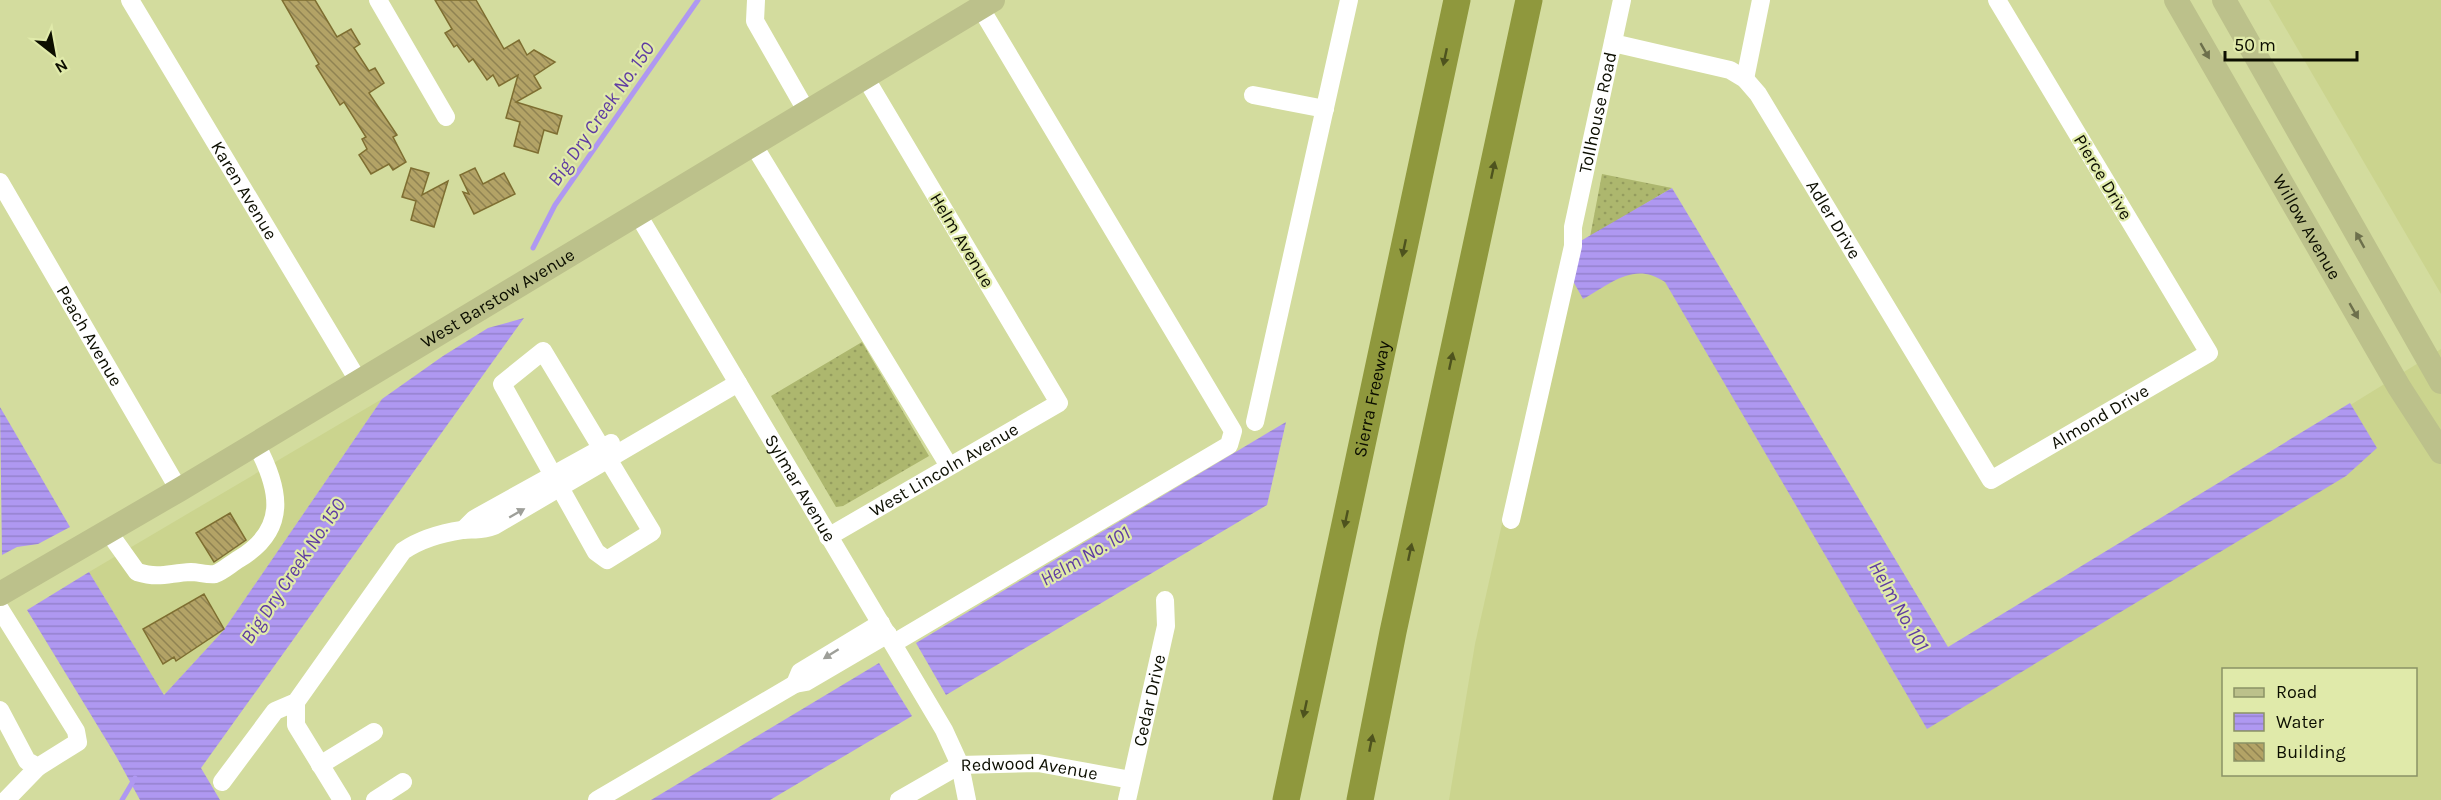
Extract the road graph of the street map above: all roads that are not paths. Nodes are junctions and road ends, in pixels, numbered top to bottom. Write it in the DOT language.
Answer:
graph roads {
  1 [pos="130,0"];
  2 [pos="378,0"];
  3 [pos="756,0"];
  4 [pos="1349,0"];
  5 [pos="1457,0"];
  6 [pos="1529,0"];
  7 [pos="1622,0"];
  8 [pos="1761,0"];
  9 [pos="1997,0"];
  10 [pos="2176,0"];
  11 [pos="2224,0"];
  12 [pos="987,4"];
  13 [pos="1613,43"];
  14 [pos="865,77"];
  15 [pos="1745,79"];
  16 [pos="1253,95"];
  17 [pos="1325,109"];
  18 [pos="807,112"];
  19 [pos="446,117"];
  20 [pos="753,144"];
  21 [pos="0,183"];
  22 [pos="637,213"];
  23 [pos="2209,353"];
  24 [pos="735,378"];
  25 [pos="359,382"];
  26 [pos="2441,382"];
  27 [pos="1059,403"];
  28 [pos="1255,422"];
  29 [pos="256,444"];
  30 [pos="2441,452"];
  31 [pos="604,454"];
  32 [pos="949,466"];
  33 [pos="1991,480"];
  34 [pos="556,482"];
  35 [pos="179,490"];
  36 [pos="1510,520"];
  37 [pos="107,530"];
  38 [pos="828,537"];
  39 [pos="0,594"];
  40 [pos="1165,600"];
  41 [pos="0,609"];
  42 [pos="887,633"];
  43 [pos="296,702"];
  44 [pos="0,710"];
  45 [pos="374,732"];
  46 [pos="320,765"];
  47 [pos="960,765"];
  48 [pos="38,767"];
  49 [pos="1131,780"];
  50 [pos="222,782"];
  51 [pos="404,782"];
  52 [pos="6,800"];
  53 [pos="342,800"];
  54 [pos="375,800"];
  55 [pos="597,800"];
  56 [pos="899,800"];
  57 [pos="967,800"];
  58 [pos="1127,800"];
  59 [pos="1286,800"];
  60 [pos="1360,800"];
  1 -- 25 [label="street, Karen Avenue"];
  2 -- 19 [label="street"];
  3 -- 18 [label="street"];
  4 -- 17 [label="street"];
  5 -- 59 [label="highway, Sierra Freeway, one-way"];
  60 -- 6 [label="highway, one-way"];
  7 -- 13 [label="street, Tollhouse Road"];
  8 -- 15 [label="street"];
  9 -- 23 [label="street, Pierce Drive"];
  10 -- 30 [label="main road, Willow Avenue, one-way"];
  26 -- 11 [label="main road, one-way"];
  12 -- 14 [label="main road, West Barstow Avenue"];
  12 -- 42 [label="street"];
  13 -- 15 [label="street, Adler Drive"];
  13 -- 36 [label="street, Tollhouse Road"];
  14 -- 18 [label="main road, West Barstow Avenue"];
  14 -- 27 [label="street, Helm Avenue"];
  15 -- 33 [label="street, Adler Drive"];
  16 -- 17 [label="street"];
  17 -- 28 [label="street"];
  18 -- 20 [label="main road, West Barstow Avenue"];
  20 -- 22 [label="main road, West Barstow Avenue"];
  20 -- 32 [label="street"];
  21 -- 35 [label="street, Peach Avenue"];
  22 -- 24 [label="street, Sylmar Avenue"];
  22 -- 25 [label="main road, West Barstow Avenue"];
  23 -- 33 [label="street, Almond Drive"];
  24 -- 31 [label="street"];
  24 -- 38 [label="street, Sylmar Avenue"];
  25 -- 29 [label="main road, West Barstow Avenue"];
  27 -- 32 [label="street, West Lincoln Avenue"];
  29 -- 35 [label="main road, West Barstow Avenue"];
  29 -- 37 [label="street"];
  31 -- 34 [label="street"];
  31 -- 34 [label="street"];
  31 -- 34 [label="street"];
  32 -- 38 [label="street, West Lincoln Avenue"];
  34 -- 43 [label="street"];
  35 -- 37 [label="main road, West Barstow Avenue"];
  37 -- 39 [label="main road, West Barstow Avenue"];
  38 -- 42 [label="street, Sylmar Avenue"];
  40 -- 49 [label="street, Cedar Drive"];
  41 -- 48 [label="street"];
  42 -- 47 [label="street, Sylmar Avenue"];
  42 -- 55 [label="street"];
  43 -- 46 [label="street"];
  43 -- 50 [label="street"];
  44 -- 48 [label="street"];
  45 -- 46 [label="street"];
  46 -- 53 [label="street"];
  47 -- 49 [label="street, Redwood Avenue"];
  47 -- 56 [label="street, Redwood Avenue"];
  47 -- 57 [label="street, Sylmar Avenue"];
  48 -- 52 [label="street"];
  49 -- 58 [label="street, Cedar Drive"];
  51 -- 54 [label="street"];
}
